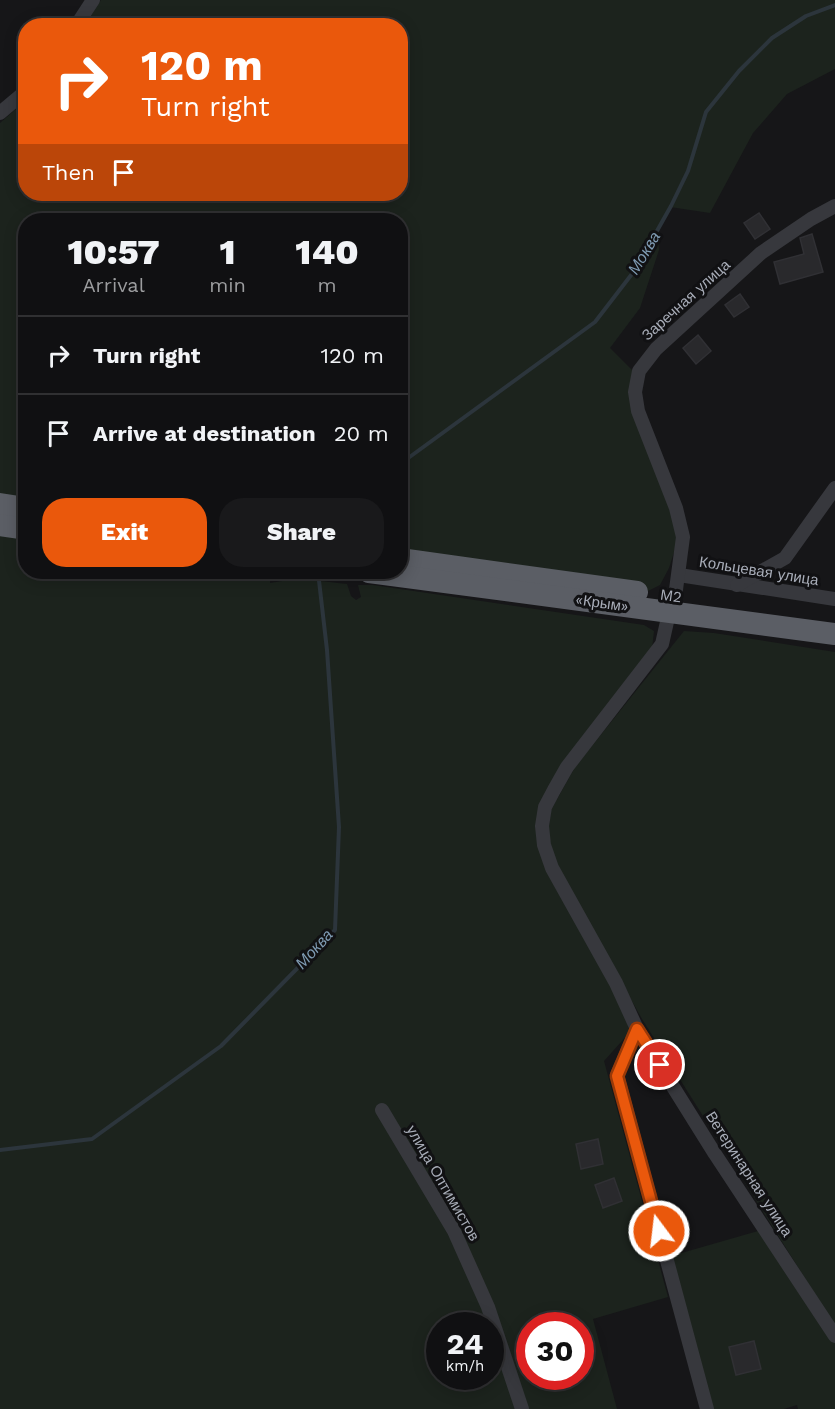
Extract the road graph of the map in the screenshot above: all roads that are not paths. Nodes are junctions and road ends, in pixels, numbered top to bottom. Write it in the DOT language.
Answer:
graph roads {
  1 [pos="93,0"];
  2 [pos="81,18"];
  3 [pos="18,98"];
  4 [pos="0,113"];
  5 [pos="835,206"];
  6 [pos="835,488"];
  7 [pos="0,504"];
  8 [pos="18,507"];
  9 [pos="0,525"];
  10 [pos="18,528"];
  11 [pos="408,560"];
  12 [pos="679,575"];
  13 [pos="408,577"];
  14 [pos="737,585"];
  15 [pos="835,599"];
  16 [pos="672,605"];
  17 [pos="835,619"];
  18 [pos="835,634"];
  19 [pos="637,1029"];
  20 [pos="382,1110"];
  21 [pos="835,1336"];
  22 [pos="522,1409"];
  23 [pos="707,1409"];
  1 -- 2 [label="street"];
  3 -- 4 [label="street"];
  5 -- 12 [label="street, Заречная улица"];
  6 -- 14 [label="street"];
  7 -- 8 [label="highway"];
  9 -- 10 [label="highway"];
  11 -- 16 [label="highway, М2"];
  12 -- 14 [label="street, Кольцевая улица"];
  12 -- 16 [label="street, Заречная улица"];
  13 -- 18 [label="highway, «Крым»"];
  14 -- 15 [label="street, Кольцевая улица"];
  16 -- 17 [label="highway, М2"];
  16 -- 19 [label="street, Ветеринарная улица"];
  19 -- 21 [label="street, Ветеринарная улица"];
  19 -- 23 [label="street"];
  20 -- 22 [label="street, улица Оптимистов"];
}
